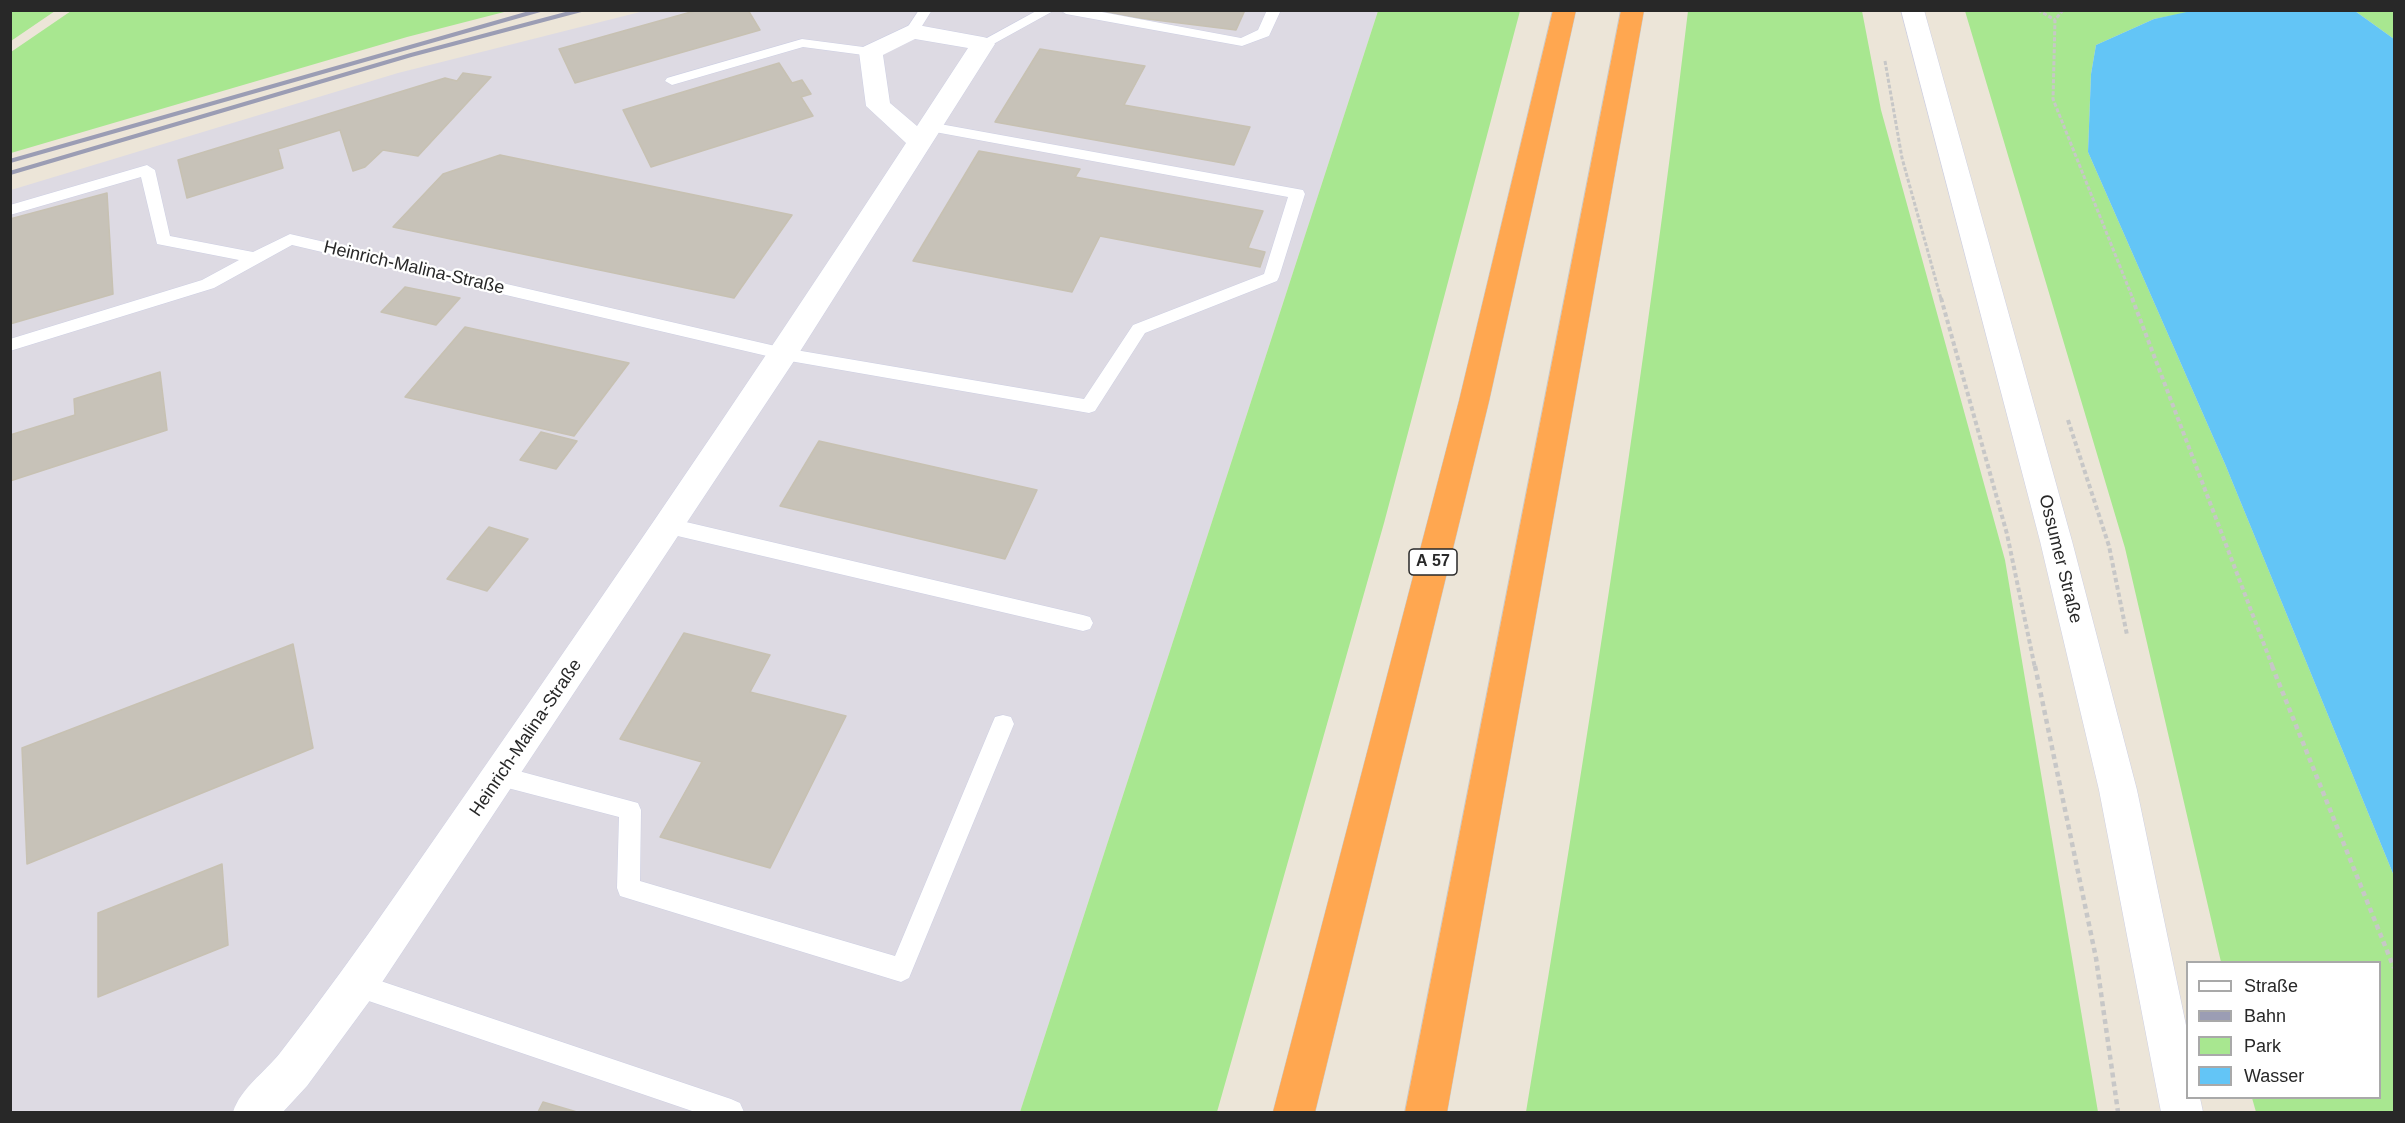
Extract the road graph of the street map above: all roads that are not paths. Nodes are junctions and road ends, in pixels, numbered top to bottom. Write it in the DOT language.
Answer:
graph roads {
  1 [pos="926,10"];
  2 [pos="1049,10"];
  3 [pos="1066,10"];
  4 [pos="1274,10"];
  5 [pos="1565,10"];
  6 [pos="1633,10"];
  7 [pos="1912,10"];
  8 [pos="912,31"];
  9 [pos="983,44"];
  10 [pos="871,52"];
  11 [pos="672,81"];
  12 [pos="924,134"];
  13 [pos="10,210"];
  14 [pos="256,258"];
  15 [pos="10,345"];
  16 [pos="784,354"];
  17 [pos="669,526"];
  18 [pos="1083,623"];
  19 [pos="1004,723"];
  20 [pos="500,776"];
  21 [pos="357,985"];
  22 [pos="254,1113"];
  23 [pos="731,1113"];
  24 [pos="1294,1113"];
  25 [pos="1426,1113"];
  26 [pos="2182,1113"];
  1 -- 8 [label="lane"];
  2 -- 9 [label="lane"];
  3 -- 4 [label="lane"];
  5 -- 24 [label="highway, A 57"];
  6 -- 25 [label="highway"];
  7 -- 26 [label="street, Ossumer Straße"];
  8 -- 9 [label="street"];
  8 -- 10 [label="street"];
  9 -- 12 [label="street, Heinrich-Malina-Straße"];
  10 -- 11 [label="lane"];
  10 -- 12 [label="street"];
  12 -- 16 [label="street, Heinrich-Malina-Straße"];
  12 -- 16 [label="lane"];
  13 -- 14 [label="lane"];
  14 -- 15 [label="lane"];
  14 -- 16 [label="lane, Heinrich-Malina-Straße"];
  16 -- 17 [label="street, Heinrich-Malina-Straße"];
  17 -- 18 [label="lane"];
  17 -- 20 [label="street, Heinrich-Malina-Straße"];
  19 -- 20 [label="lane"];
  20 -- 21 [label="street, Heinrich-Malina-Straße"];
  21 -- 22 [label="street, Heinrich-Malina-Straße"];
  21 -- 23 [label="lane"];
}
